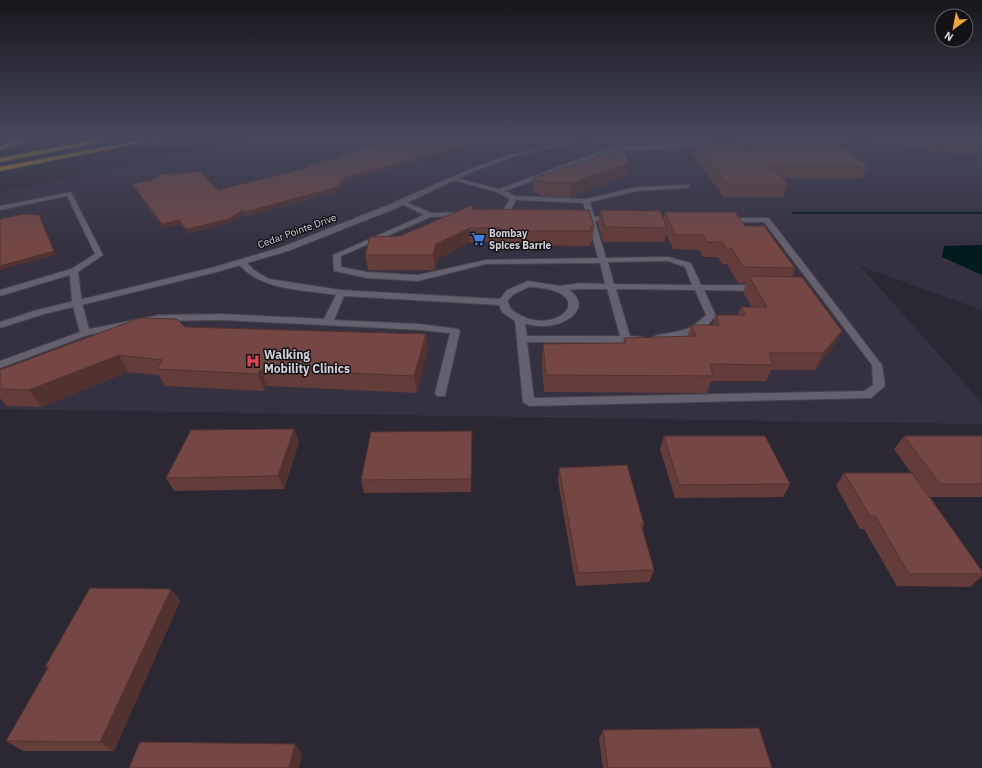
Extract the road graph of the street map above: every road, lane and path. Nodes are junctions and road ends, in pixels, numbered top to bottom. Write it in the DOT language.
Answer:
graph roads {
  1 [pos="468,173"];
  2 [pos="548,173"];
  3 [pos="452,179"];
  4 [pos="687,186"];
  5 [pos="499,191"];
  6 [pos="514,198"];
  7 [pos="586,201"];
  8 [pos="402,202"];
  9 [pos="0,208"];
  10 [pos="475,214"];
  11 [pos="505,214"];
  12 [pos="430,215"];
  13 [pos="566,216"];
  14 [pos="589,218"];
  15 [pos="628,220"];
  16 [pos="720,220"];
  17 [pos="602,258"];
  18 [pos="241,262"];
  19 [pos="74,271"];
  20 [pos="610,286"];
  21 [pos="698,287"];
  22 [pos="773,288"];
  23 [pos="803,288"];
  24 [pos="818,288"];
  25 [pos="560,289"];
  26 [pos="0,293"];
  27 [pos="341,293"];
  28 [pos="503,302"];
  29 [pos="77,304"];
  30 [pos="520,320"];
  31 [pos="328,322"];
  32 [pos="0,325"];
  33 [pos="84,332"];
  34 [pos="522,339"];
  35 [pos="626,340"];
  36 [pos="0,365"];
  37 [pos="441,393"];
  1 -- 3 [label="street, Cedar Pointe Drive"];
  2 -- 5 [label="lane"];
  3 -- 5 [label="lane"];
  3 -- 8 [label="street, Cedar Pointe Drive"];
  4 -- 7 [label="lane"];
  5 -- 6 [label="lane"];
  6 -- 7 [label="lane"];
  6 -- 11 [label="lane"];
  7 -- 14 [label="lane"];
  8 -- 12 [label="lane"];
  8 -- 18 [label="street, Cedar Pointe Drive"];
  9 -- 19 [label="lane"];
  10 -- 12 [label="lane"];
  12 -- 17 [label="lane"];
  13 -- 14 [label="lane"];
  14 -- 15 [label="lane"];
  14 -- 17 [label="lane"];
  16 -- 24 [label="lane"];
  17 -- 20 [label="lane"];
  17 -- 21 [label="lane"];
  18 -- 27 [label="lane"];
  18 -- 29 [label="street, Cedar Pointe Drive"];
  19 -- 26 [label="lane"];
  19 -- 29 [label="lane"];
  20 -- 21 [label="lane"];
  20 -- 25 [label="lane"];
  20 -- 35 [label="lane"];
  21 -- 22 [label="lane"];
  21 -- 35 [label="lane"];
  23 -- 24 [label="lane"];
  24 -- 34 [label="lane"];
  25 -- 28 [label="lane"];
  25 -- 30 [label="lane"];
  27 -- 28 [label="lane"];
  27 -- 31 [label="lane"];
  28 -- 30 [label="lane"];
  29 -- 32 [label="street, Cedar Pointe Drive"];
  29 -- 33 [label="lane"];
  30 -- 34 [label="lane"];
  31 -- 33 [label="lane"];
  31 -- 37 [label="lane"];
  33 -- 36 [label="lane"];
  34 -- 35 [label="lane"];
}
